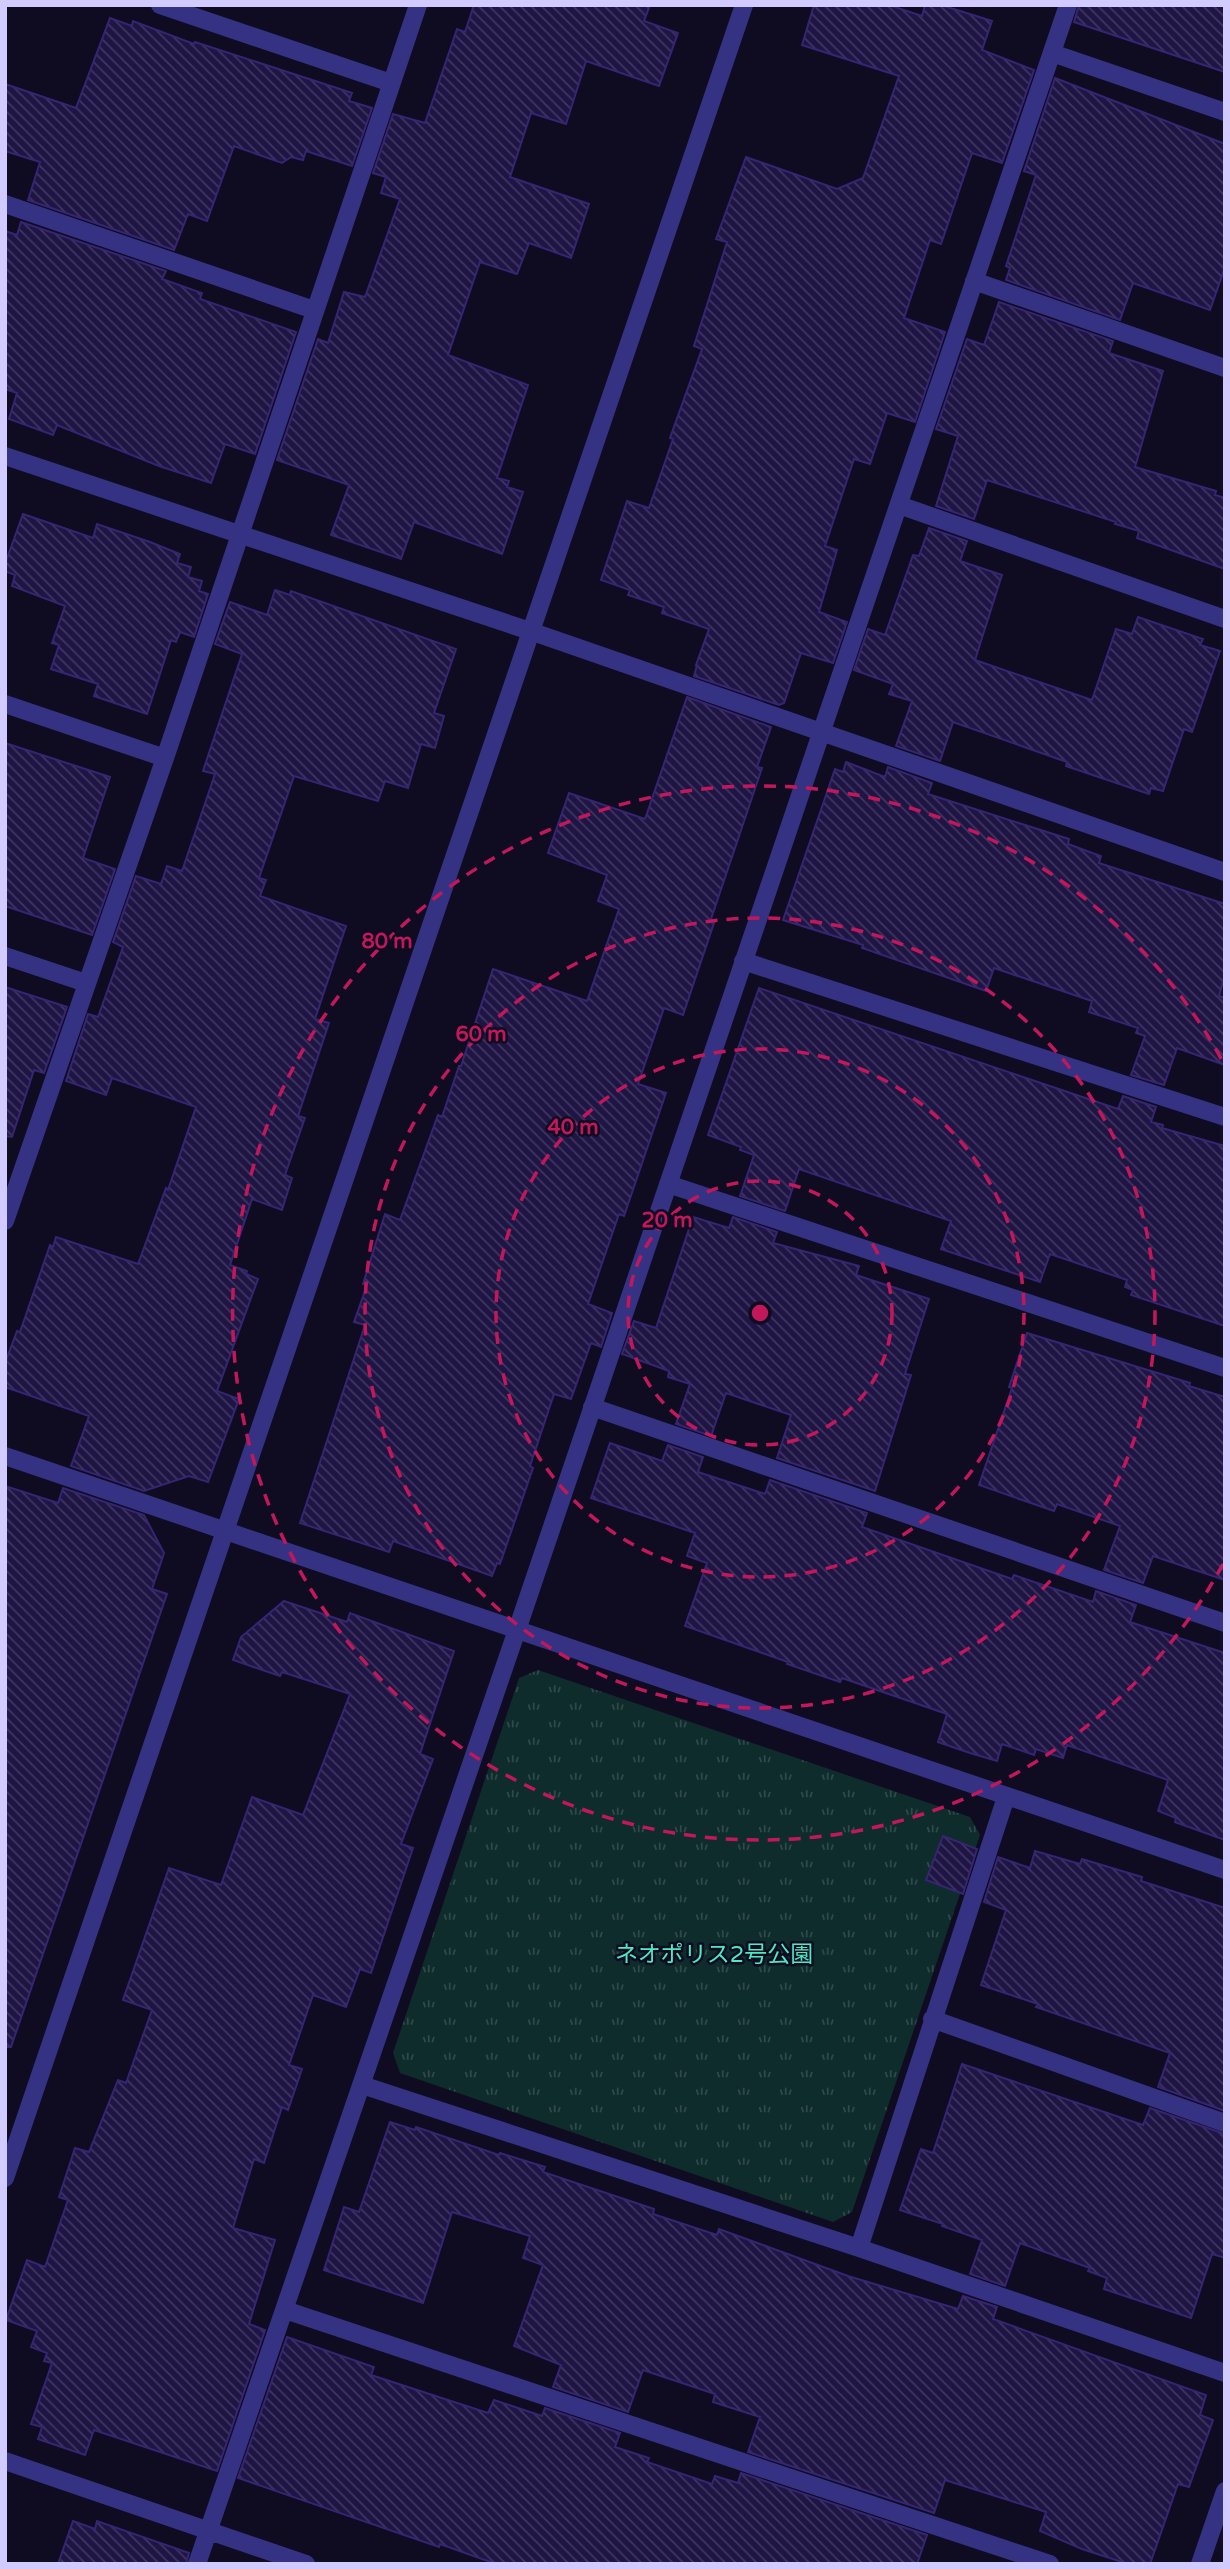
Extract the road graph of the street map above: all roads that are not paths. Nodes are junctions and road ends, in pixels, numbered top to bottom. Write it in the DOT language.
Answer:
graph roads {
  1 [pos="160,5"];
  2 [pos="418,5"];
  3 [pos="744,5"];
  4 [pos="1068,5"];
  5 [pos="1052,53"];
  6 [pos="391,83"];
  7 [pos="1225,112"];
  8 [pos="5,204"];
  9 [pos="974,281"];
  10 [pos="314,310"];
  11 [pos="1225,368"];
  12 [pos="5,456"];
  13 [pos="899,505"];
  14 [pos="240,536"];
  15 [pos="1225,619"];
  16 [pos="530,631"];
  17 [pos="5,704"];
  18 [pos="820,732"];
  19 [pos="165,758"];
  20 [pos="1225,872"];
  21 [pos="5,956"];
  22 [pos="743,961"];
  23 [pos="86,983"];
  24 [pos="1225,1118"];
  25 [pos="668,1184"];
  26 [pos="8,1200"];
  27 [pos="5,1221"];
  28 [pos="1225,1368"];
  29 [pos="592,1407"];
  30 [pos="5,1457"];
  31 [pos="225,1530"];
  32 [pos="1225,1623"];
  33 [pos="517,1630"];
  34 [pos="1006,1797"];
  35 [pos="1225,1870"];
  36 [pos="932,2019"];
  37 [pos="362,2085"];
  38 [pos="1225,2123"];
  39 [pos="5,2178"];
  40 [pos="859,2248"];
  41 [pos="285,2310"];
  42 [pos="1225,2373"];
  43 [pos="5,2461"];
  44 [pos="1225,2491"];
  45 [pos="208,2530"];
  46 [pos="197,2564"];
  47 [pos="306,2564"];
  48 [pos="1050,2564"];
  49 [pos="1200,2564"];
  1 -- 6 [label="street"];
  2 -- 6 [label="street"];
  3 -- 16 [label="street"];
  4 -- 5 [label="street"];
  5 -- 7 [label="street"];
  5 -- 9 [label="street"];
  6 -- 10 [label="street"];
  8 -- 10 [label="street"];
  9 -- 11 [label="street"];
  9 -- 13 [label="street"];
  10 -- 14 [label="street"];
  12 -- 14 [label="street"];
  13 -- 15 [label="street"];
  13 -- 18 [label="street"];
  14 -- 16 [label="street"];
  14 -- 19 [label="street"];
  16 -- 18 [label="street"];
  16 -- 31 [label="street"];
  17 -- 19 [label="street"];
  18 -- 20 [label="street"];
  18 -- 22 [label="street"];
  19 -- 23 [label="street"];
  21 -- 23 [label="street"];
  22 -- 24 [label="street"];
  22 -- 25 [label="street"];
  23 -- 26 [label="street"];
  25 -- 28 [label="street"];
  25 -- 29 [label="street"];
  26 -- 27 [label="street"];
  29 -- 32 [label="street"];
  29 -- 33 [label="street"];
  30 -- 31 [label="street"];
  31 -- 33 [label="street"];
  31 -- 39 [label="street"];
  33 -- 34 [label="street"];
  33 -- 37 [label="street"];
  34 -- 35 [label="street"];
  34 -- 36 [label="street"];
  36 -- 38 [label="street"];
  36 -- 40 [label="street"];
  37 -- 40 [label="street"];
  37 -- 41 [label="street"];
  40 -- 42 [label="street"];
  41 -- 45 [label="street"];
  41 -- 48 [label="street"];
  43 -- 45 [label="street"];
  44 -- 49 [label="street"];
  45 -- 46 [label="street"];
  45 -- 47 [label="street"];
}
